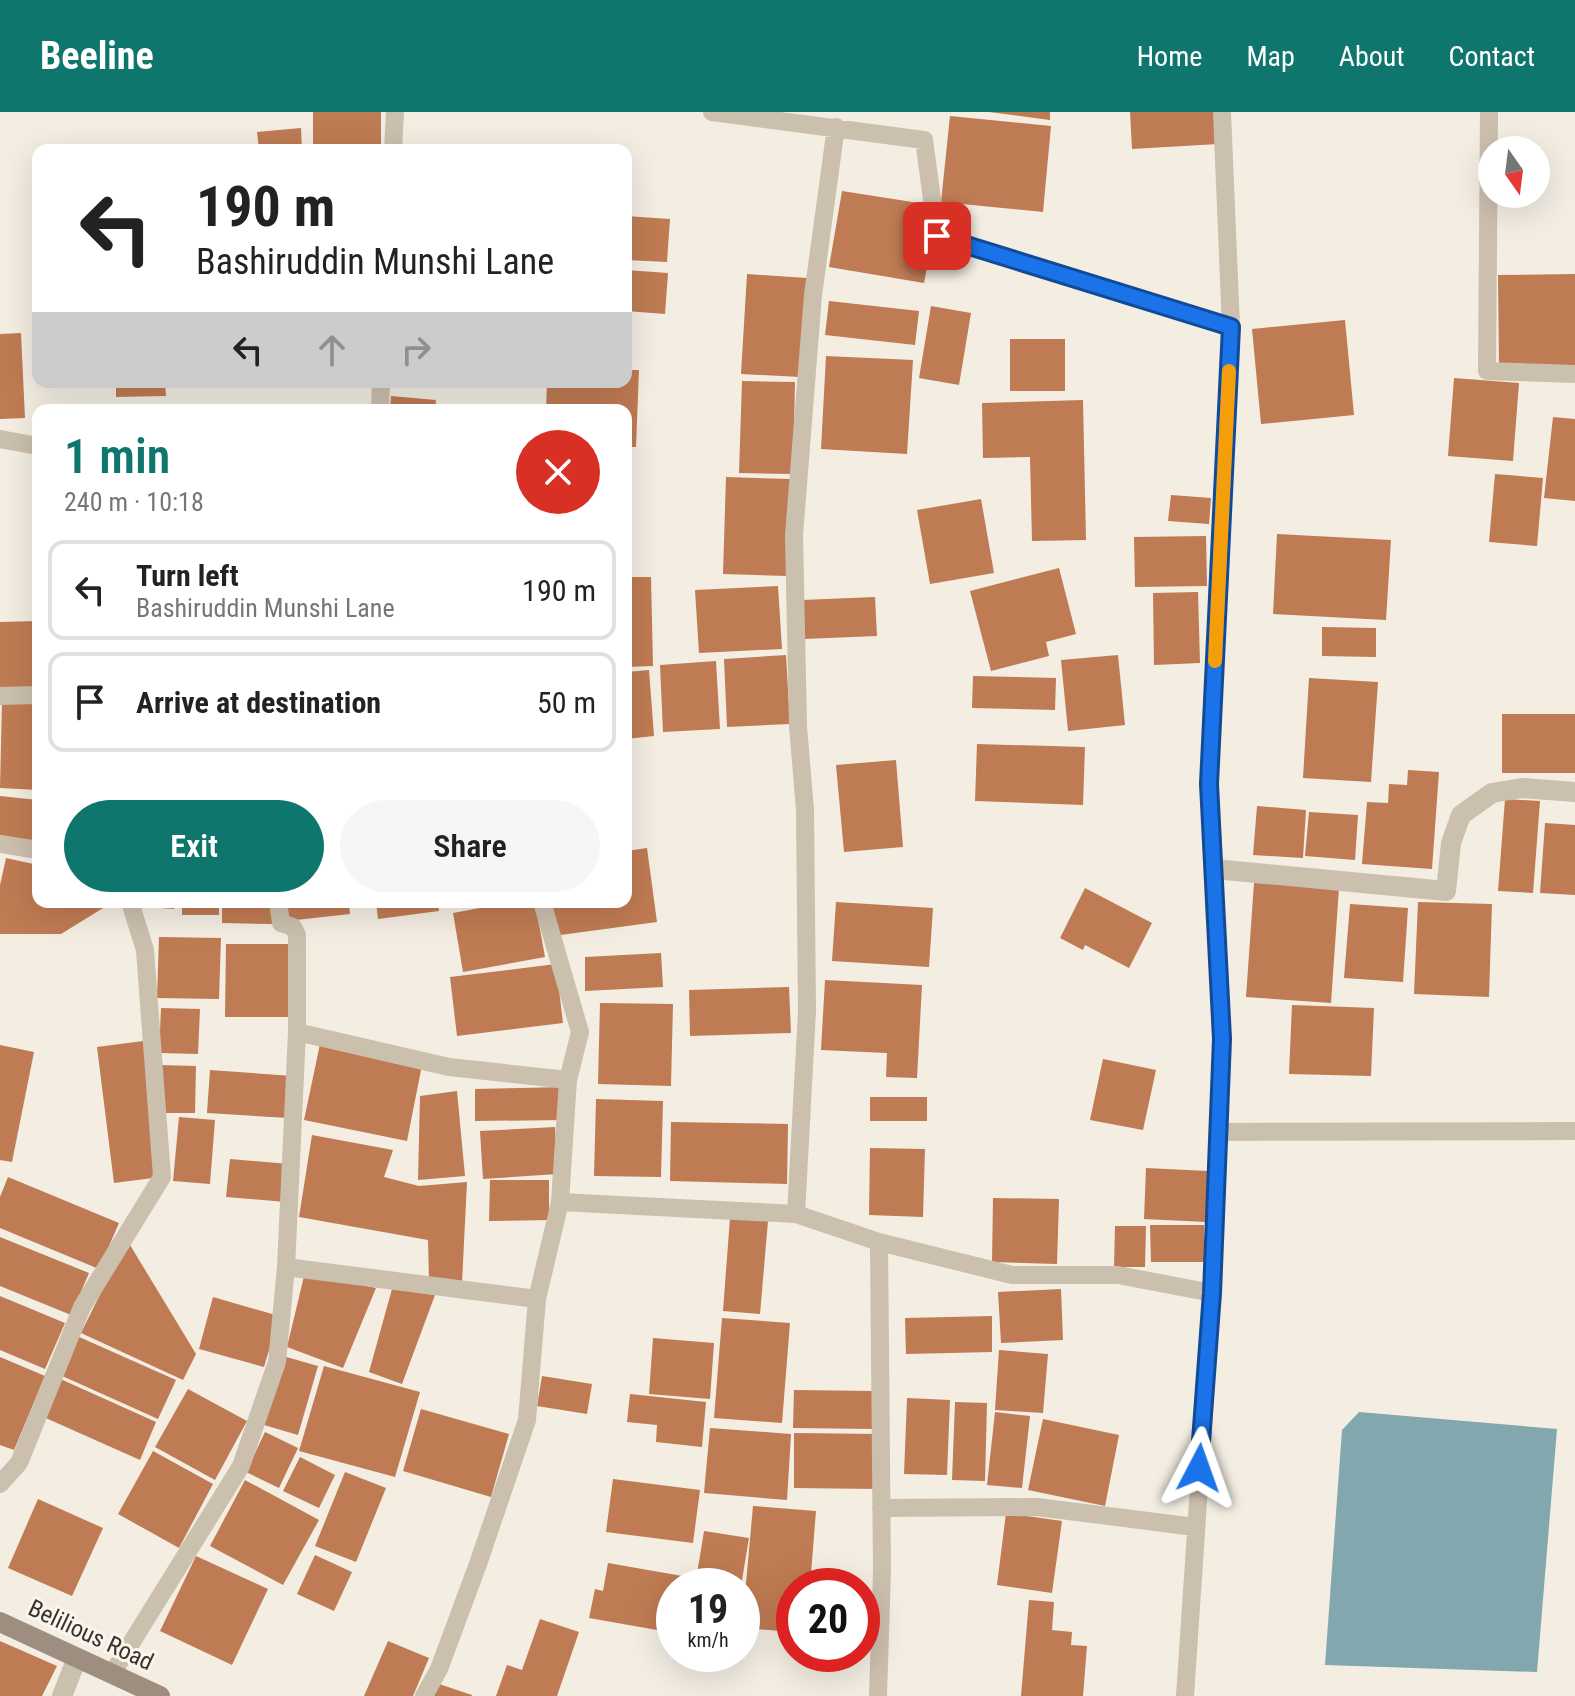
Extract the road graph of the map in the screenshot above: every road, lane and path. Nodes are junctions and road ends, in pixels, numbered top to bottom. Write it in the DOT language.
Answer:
graph roads {
  1 [pos="395,112"];
  2 [pos="712,112"];
  3 [pos="1222,112"];
  4 [pos="1489,112"];
  5 [pos="836,127"];
  6 [pos="393,144"];
  7 [pos="1231,327"];
  8 [pos="1575,374"];
  9 [pos="0,439"];
  10 [pos="32,445"];
  11 [pos="32,695"];
  12 [pos="0,696"];
  13 [pos="1575,792"];
  14 [pos="0,844"];
  15 [pos="32,849"];
  16 [pos="1214,869"];
  17 [pos="130,908"];
  18 [pos="279,908"];
  19 [pos="544,908"];
  20 [pos="297,1032"];
  21 [pos="568,1080"];
  22 [pos="1575,1131"];
  23 [pos="1219,1132"];
  24 [pos="560,1202"];
  25 [pos="796,1214"];
  26 [pos="879,1242"];
  27 [pos="286,1267"];
  28 [pos="1212,1293"];
  29 [pos="537,1299"];
  30 [pos="0,1484"];
  31 [pos="881,1508"];
  32 [pos="1195,1527"];
  33 [pos="0,1622"];
  34 [pos="77,1658"];
  35 [pos="112,1674"];
  36 [pos="62,1696"];
  37 [pos="160,1696"];
  38 [pos="424,1696"];
  39 [pos="878,1696"];
  40 [pos="1185,1696"];
  1 -- 6 [label="lane"];
  2 -- 5 [label="lane"];
  3 -- 7 [label="lane"];
  4 -- 8 [label="lane"];
  5 -- 7 [label="lane"];
  5 -- 25 [label="lane"];
  7 -- 16 [label="lane"];
  9 -- 10 [label="lane"];
  11 -- 12 [label="lane"];
  13 -- 16 [label="street"];
  14 -- 15 [label="lane"];
  16 -- 23 [label="lane"];
  17 -- 30 [label="lane"];
  18 -- 20 [label="lane"];
  19 -- 21 [label="lane"];
  20 -- 21 [label="lane"];
  20 -- 27 [label="lane"];
  21 -- 24 [label="lane"];
  22 -- 23 [label="lane"];
  23 -- 28 [label="lane"];
  24 -- 25 [label="lane"];
  24 -- 29 [label="lane"];
  25 -- 26 [label="lane"];
  26 -- 28 [label="lane"];
  26 -- 31 [label="lane"];
  27 -- 29 [label="lane"];
  27 -- 35 [label="lane"];
  28 -- 32 [label="lane"];
  29 -- 38 [label="lane"];
  31 -- 32 [label="lane"];
  31 -- 39 [label="lane"];
  32 -- 40 [label="lane"];
  33 -- 34 [label="main road, Belilious Road"];
  34 -- 35 [label="main road, Belilious Road"];
  34 -- 36 [label="street"];
  35 -- 37 [label="main road, Belilious Road"];
}
